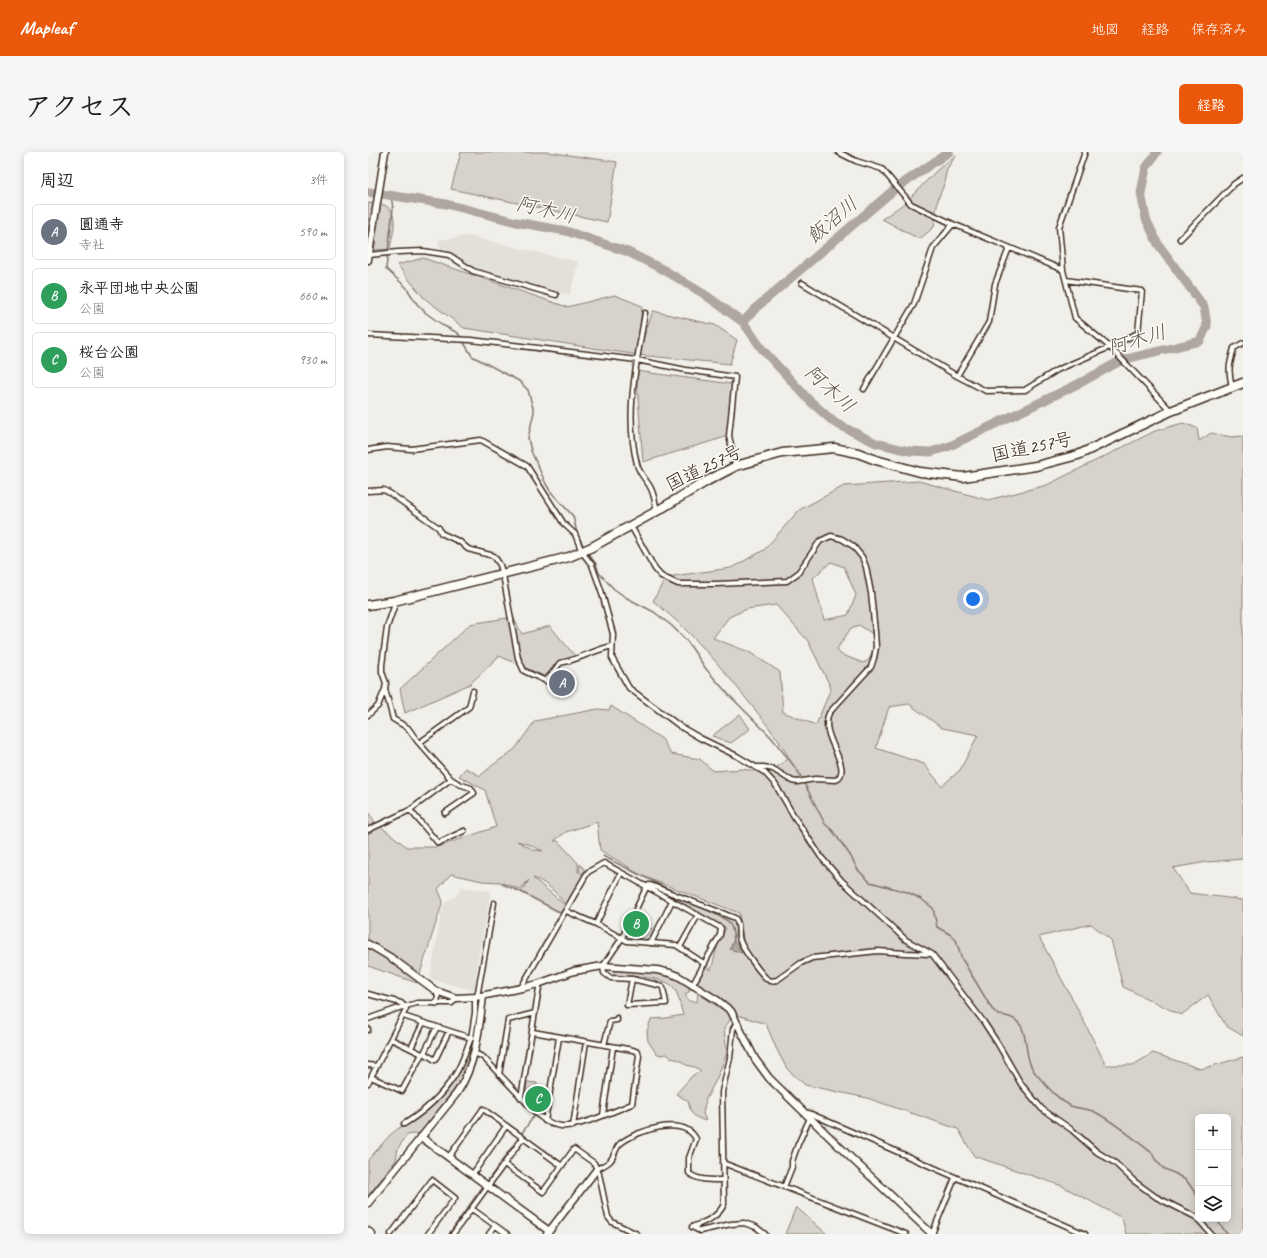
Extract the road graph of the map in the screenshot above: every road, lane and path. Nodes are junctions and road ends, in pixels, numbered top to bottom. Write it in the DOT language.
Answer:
graph roads {
  1 [pos="385,152"];
  2 [pos="838,152"];
  3 [pos="1085,152"];
  4 [pos="1243,178"];
  5 [pos="953,224"];
  6 [pos="1180,239"];
  7 [pos="1009,248"];
  8 [pos="368,258"];
  9 [pos="1063,270"];
  10 [pos="1066,280"];
  11 [pos="802,283"];
  12 [pos="556,295"];
  13 [pos="645,313"];
  14 [pos="368,335"];
  15 [pos="894,339"];
  16 [pos="1243,344"];
  17 [pos="1110,347"];
  18 [pos="637,360"];
  19 [pos="958,376"];
  20 [pos="1243,383"];
  21 [pos="1232,387"];
  22 [pos="864,389"];
  23 [pos="1171,411"];
  24 [pos="368,450"];
  25 [pos="736,466"];
  26 [pos="368,490"];
  27 [pos="657,511"];
  28 [pos="631,525"];
  29 [pos="582,552"];
  30 [pos="503,575"];
  31 [pos="394,601"];
  32 [pos="368,605"];
  33 [pos="612,646"];
  34 [pos="385,689"];
  35 [pos="473,691"];
  36 [pos="368,715"];
  37 [pos="419,743"];
  38 [pos="756,767"];
  39 [pos="451,779"];
  40 [pos="410,810"];
  41 [pos="445,813"];
  42 [pos="368,830"];
  43 [pos="464,831"];
  44 [pos="621,873"];
  45 [pos="647,886"];
  46 [pos="672,901"];
  47 [pos="494,903"];
  48 [pos="566,911"];
  49 [pos="698,915"];
  50 [pos="596,924"];
  51 [pos="622,938"];
  52 [pos="651,943"];
  53 [pos="368,944"];
  54 [pos="680,947"];
  55 [pos="932,954"];
  56 [pos="705,964"];
  57 [pos="603,966"];
  58 [pos="632,979"];
  59 [pos="538,984"];
  60 [pos="692,986"];
  61 [pos="522,988"];
  62 [pos="436,991"];
  63 [pos="368,994"];
  64 [pos="478,997"];
  65 [pos="456,998"];
  66 [pos="437,1004"];
  67 [pos="405,1007"];
  68 [pos="535,1013"];
  69 [pos="402,1016"];
  70 [pos="617,1018"];
  71 [pos="368,1019"];
  72 [pos="424,1023"];
  73 [pos="736,1024"];
  74 [pos="437,1027"];
  75 [pos="449,1031"];
  76 [pos="533,1032"];
  77 [pos="471,1038"];
  78 [pos="559,1038"];
  79 [pos="392,1039"];
  80 [pos="586,1042"];
  81 [pos="604,1045"];
  82 [pos="613,1047"];
  83 [pos="411,1048"];
  84 [pos="474,1053"];
  85 [pos="423,1054"];
  86 [pos="368,1065"];
  87 [pos="377,1066"];
  88 [pos="499,1074"];
  89 [pos="371,1076"];
  90 [pos="368,1083"];
  91 [pos="521,1098"];
  92 [pos="603,1115"];
  93 [pos="808,1116"];
  94 [pos="545,1120"];
  95 [pos="404,1124"];
  96 [pos="506,1126"];
  97 [pos="573,1126"];
  98 [pos="421,1137"];
  99 [pos="523,1138"];
  100 [pos="448,1158"];
  101 [pos="724,1163"];
  102 [pos="504,1164"];
  103 [pos="562,1166"];
  104 [pos="597,1169"];
  105 [pos="472,1175"];
  106 [pos="955,1178"];
  107 [pos="723,1180"];
  108 [pos="487,1186"];
  109 [pos="784,1187"];
  110 [pos="368,1203"];
  111 [pos="472,1209"];
  112 [pos="495,1226"];
  113 [pos="368,1231"];
  114 [pos="550,1233"];
  115 [pos="372,1234"];
  116 [pos="391,1234"];
  117 [pos="428,1234"];
  118 [pos="453,1234"];
  119 [pos="489,1234"];
  120 [pos="507,1234"];
  121 [pos="637,1234"];
  122 [pos="765,1234"];
  123 [pos="906,1234"];
  124 [pos="932,1234"];
  125 [pos="1085,1234"];
  126 [pos="1211,1234"];
  1 -- 8 [label="street"];
  2 -- 5 [label="street"];
  3 -- 9 [label="street"];
  4 -- 6 [label="street"];
  5 -- 7 [label="street"];
  5 -- 15 [label="street"];
  7 -- 9 [label="street"];
  7 -- 19 [label="street"];
  8 -- 12 [label="street"];
  9 -- 10 [label="street"];
  10 -- 17 [label="street"];
  10 -- 17 [label="street"];
  11 -- 15 [label="street"];
  13 -- 18 [label="street"];
  14 -- 18 [label="street"];
  15 -- 19 [label="street"];
  15 -- 22 [label="street"];
  16 -- 21 [label="street"];
  17 -- 19 [label="street"];
  17 -- 23 [label="street"];
  18 -- 25 [label="street"];
  18 -- 27 [label="street"];
  20 -- 21 [label="highway, 国道257号"];
  21 -- 23 [label="highway, 国道257号"];
  23 -- 25 [label="highway, 国道257号"];
  24 -- 29 [label="street"];
  25 -- 27 [label="highway, 国道257号"];
  26 -- 30 [label="street"];
  27 -- 28 [label="highway, 国道257号"];
  28 -- 29 [label="highway, 国道257号"];
  28 -- 38 [label="street"];
  29 -- 30 [label="highway, 国道257号"];
  29 -- 33 [label="street"];
  30 -- 31 [label="highway, 国道257号"];
  30 -- 33 [label="street"];
  31 -- 32 [label="highway, 国道257号"];
  31 -- 34 [label="street"];
  33 -- 38 [label="street"];
  34 -- 36 [label="street"];
  34 -- 37 [label="street"];
  35 -- 37 [label="street"];
  37 -- 39 [label="street"];
  38 -- 55 [label="street"];
  39 -- 40 [label="street"];
  39 -- 41 [label="street"];
  40 -- 42 [label="street"];
  40 -- 43 [label="street"];
  44 -- 45 [label="street"];
  44 -- 48 [label="street"];
  44 -- 50 [label="street"];
  45 -- 46 [label="street"];
  45 -- 51 [label="street"];
  45 -- 55 [label="street"];
  46 -- 49 [label="street"];
  46 -- 52 [label="street"];
  47 -- 64 [label="street"];
  48 -- 50 [label="street"];
  48 -- 61 [label="street"];
  49 -- 54 [label="street"];
  49 -- 56 [label="street"];
  50 -- 51 [label="street"];
  51 -- 52 [label="street"];
  51 -- 57 [label="street"];
  52 -- 54 [label="street"];
  53 -- 62 [label="street"];
  54 -- 56 [label="street"];
  55 -- 126 [label="street"];
  56 -- 60 [label="street"];
  57 -- 58 [label="street"];
  57 -- 59 [label="street"];
  57 -- 60 [label="street"];
  58 -- 58 [label="street"];
  59 -- 61 [label="street"];
  59 -- 68 [label="street"];
  60 -- 73 [label="street"];
  61 -- 64 [label="street"];
  62 -- 65 [label="street"];
  62 -- 66 [label="street"];
  63 -- 67 [label="street"];
  64 -- 65 [label="street"];
  64 -- 77 [label="street"];
  64 -- 84 [label="street"];
  65 -- 66 [label="street"];
  66 -- 67 [label="street"];
  67 -- 69 [label="street"];
  67 -- 71 [label="street"];
  68 -- 76 [label="street"];
  68 -- 88 [label="street"];
  69 -- 72 [label="street"];
  69 -- 79 [label="street"];
  70 -- 81 [label="street"];
  72 -- 74 [label="street"];
  72 -- 83 [label="street"];
  73 -- 93 [label="street"];
  73 -- 101 [label="street"];
  74 -- 75 [label="street"];
  74 -- 85 [label="street"];
  75 -- 77 [label="street"];
  75 -- 85 [label="street"];
  76 -- 78 [label="street"];
  76 -- 91 [label="street"];
  77 -- 95 [label="street"];
  78 -- 80 [label="street"];
  78 -- 94 [label="street"];
  79 -- 83 [label="street"];
  79 -- 87 [label="street"];
  80 -- 81 [label="street"];
  80 -- 97 [label="street"];
  81 -- 82 [label="street"];
  82 -- 92 [label="street"];
  82 -- 92 [label="street"];
  83 -- 85 [label="street"];
  84 -- 88 [label="street"];
  84 -- 98 [label="street"];
  85 -- 89 [label="street"];
  86 -- 87 [label="street"];
  87 -- 89 [label="street"];
  88 -- 91 [label="street"];
  89 -- 90 [label="street"];
  91 -- 94 [label="street"];
  92 -- 97 [label="street"];
  93 -- 106 [label="street"];
  93 -- 109 [label="street"];
  93 -- 124 [label="street"];
  94 -- 97 [label="street"];
  96 -- 99 [label="street"];
  96 -- 100 [label="street"];
  96 -- 105 [label="street"];
  98 -- 100 [label="street"];
  98 -- 110 [label="street"];
  99 -- 102 [label="street"];
  99 -- 103 [label="street"];
  100 -- 105 [label="street"];
  101 -- 107 [label="street"];
  101 -- 109 [label="street"];
  102 -- 103 [label="street"];
  102 -- 108 [label="street"];
  103 -- 104 [label="street"];
  104 -- 107 [label="street"];
  104 -- 114 [label="street"];
  104 -- 121 [label="street"];
  105 -- 108 [label="street"];
  106 -- 124 [label="street"];
  106 -- 125 [label="street"];
  107 -- 122 [label="street"];
  108 -- 111 [label="street"];
  108 -- 114 [label="street"];
  109 -- 123 [label="street"];
  111 -- 112 [label="street"];
  111 -- 118 [label="street"];
  112 -- 119 [label="street"];
  112 -- 120 [label="street"];
  113 -- 115 [label="street"];
  116 -- 117 [label="street"];
}
